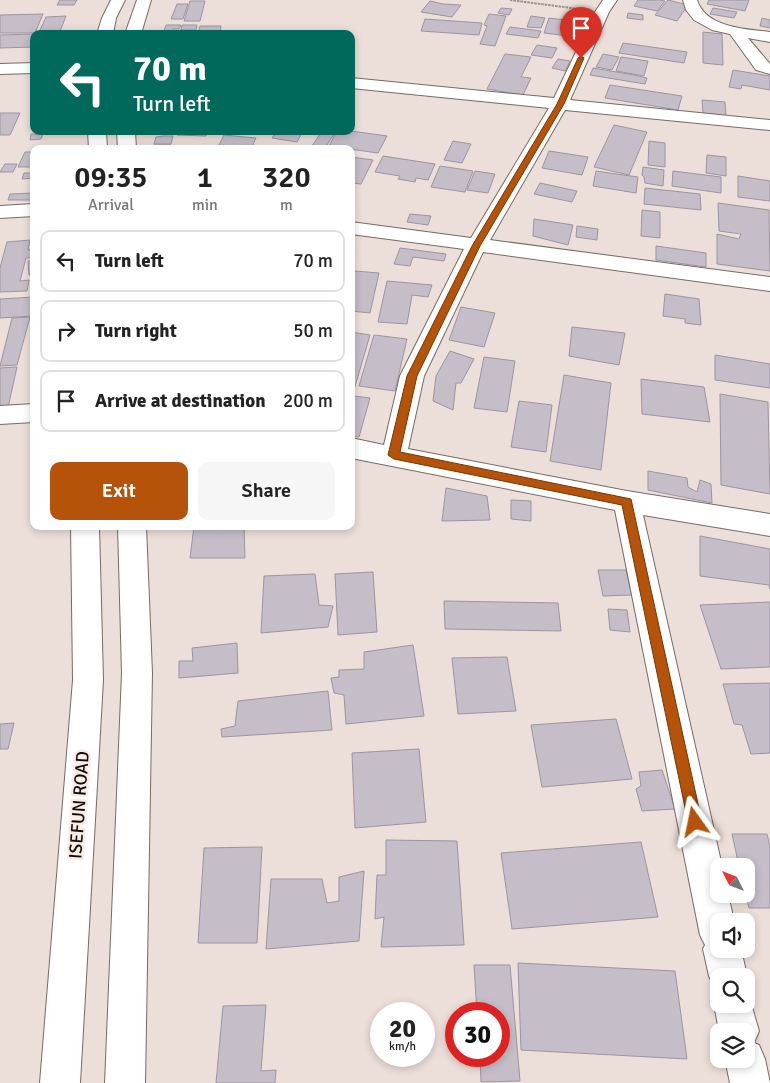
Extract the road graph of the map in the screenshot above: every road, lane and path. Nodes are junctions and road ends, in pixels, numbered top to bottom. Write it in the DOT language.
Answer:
graph roads {
  1 [pos="118,0"];
  2 [pos="144,0"];
  3 [pos="510,0"];
  4 [pos="690,0"];
  5 [pos="606,6"];
  6 [pos="107,30"];
  7 [pos="134,30"];
  8 [pos="736,32"];
  9 [pos="770,37"];
  10 [pos="30,68"];
  11 [pos="0,69"];
  12 [pos="770,70"];
  13 [pos="355,83"];
  14 [pos="560,104"];
  15 [pos="770,125"];
  16 [pos="30,210"];
  17 [pos="0,212"];
  18 [pos="355,229"];
  19 [pos="476,246"];
  20 [pos="770,284"];
  21 [pos="30,413"];
  22 [pos="0,415"];
  23 [pos="355,449"];
  24 [pos="394,455"];
  25 [pos="627,502"];
  26 [pos="770,526"];
  27 [pos="85,530"];
  28 [pos="132,530"];
  29 [pos="714,913"];
  30 [pos="747,1068"];
  31 [pos="60,1083"];
  32 [pos="125,1083"];
  33 [pos="750,1083"];
  1 -- 6 [label="street"];
  2 -- 7 [label="street"];
  3 -- 5 [label="path"];
  4 -- 8 [label="street"];
  5 -- 14 [label="street"];
  8 -- 9 [label="street"];
  8 -- 12 [label="street"];
  10 -- 11 [label="street"];
  13 -- 14 [label="street"];
  14 -- 15 [label="street"];
  14 -- 19 [label="street"];
  16 -- 17 [label="street"];
  18 -- 19 [label="street"];
  19 -- 20 [label="street"];
  19 -- 24 [label="street"];
  21 -- 22 [label="street"];
  23 -- 24 [label="street"];
  24 -- 25 [label="street"];
  25 -- 26 [label="street"];
  25 -- 29 [label="street"];
  27 -- 31 [label="street, ISEFUN ROAD"];
  28 -- 32 [label="street"];
  30 -- 33 [label="street"];
}
